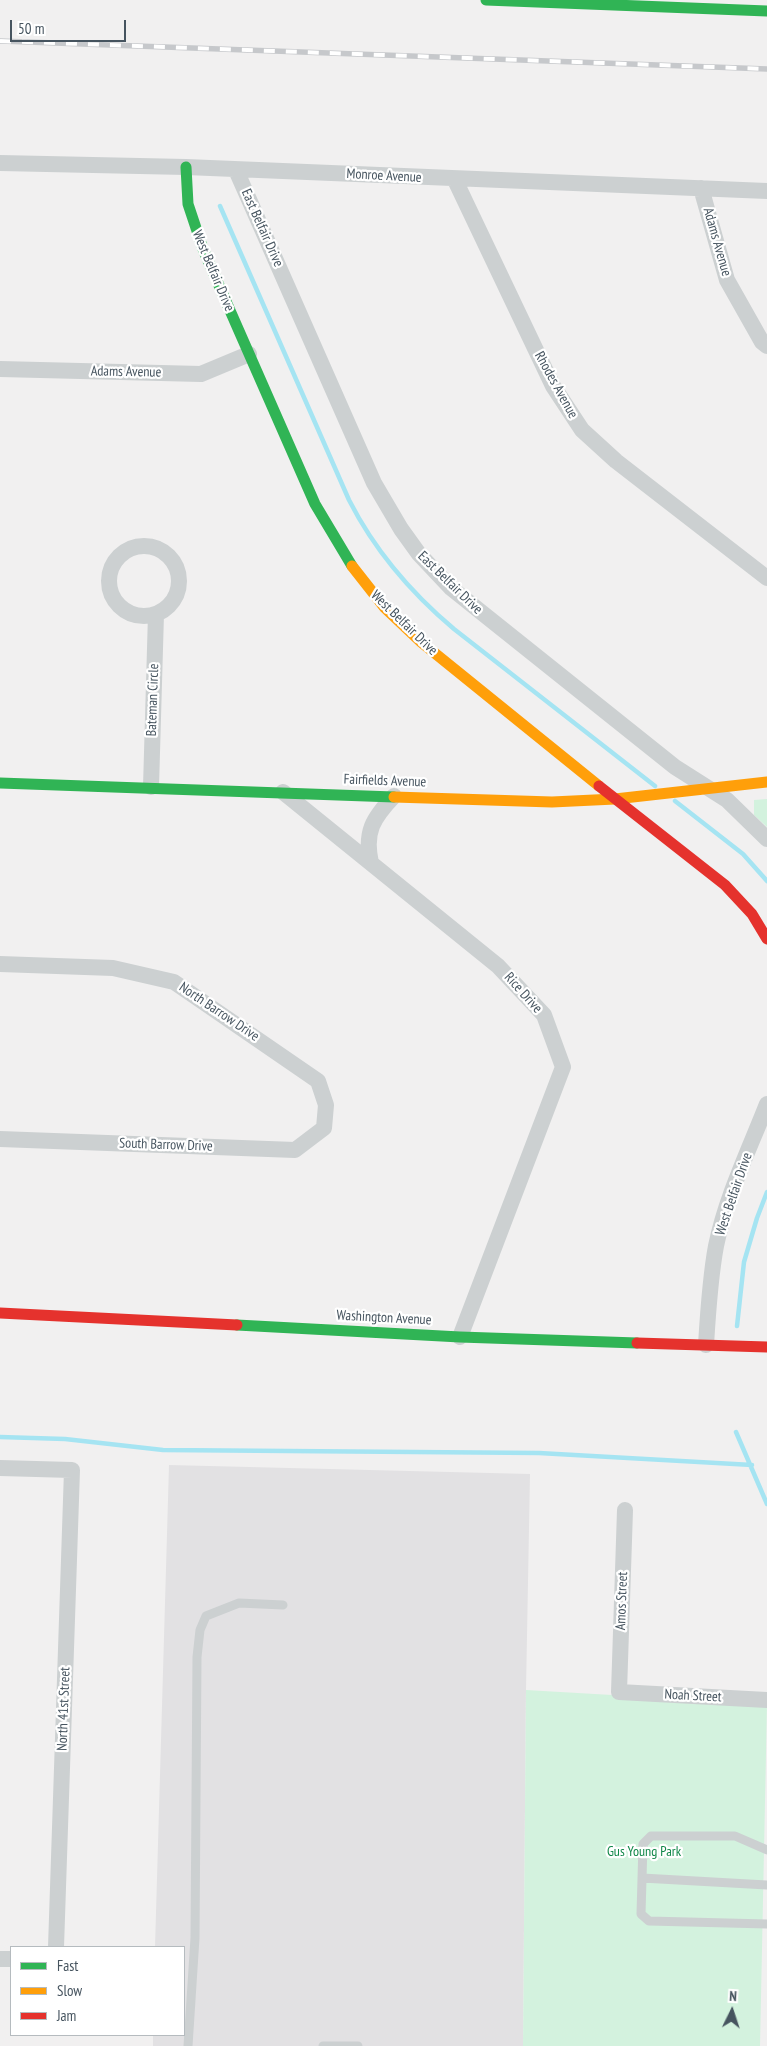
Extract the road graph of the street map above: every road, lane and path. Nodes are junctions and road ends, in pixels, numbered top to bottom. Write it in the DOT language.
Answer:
graph roads {
  1 [pos="486,0"];
  2 [pos="554,1"];
  3 [pos="626,3"];
  4 [pos="662,3"];
  5 [pos="767,11"];
  6 [pos="0,163"];
  7 [pos="186,167"];
  8 [pos="236,170"];
  9 [pos="455,180"];
  10 [pos="701,188"];
  11 [pos="767,191"];
  12 [pos="767,346"];
  13 [pos="249,354"];
  14 [pos="0,369"];
  15 [pos="765,571"];
  16 [pos="156,614"];
  17 [pos="767,782"];
  18 [pos="0,783"];
  19 [pos="151,787"];
  20 [pos="709,788"];
  21 [pos="283,792"];
  22 [pos="394,796"];
  23 [pos="615,800"];
  24 [pos="767,839"];
  25 [pos="371,863"];
  26 [pos="767,939"];
  27 [pos="0,964"];
  28 [pos="767,1104"];
  29 [pos="324,1128"];
  30 [pos="0,1139"];
  31 [pos="0,1313"];
  32 [pos="460,1337"];
  33 [pos="706,1345"];
  34 [pos="767,1347"];
  35 [pos="0,1468"];
  36 [pos="625,1510"];
  37 [pos="283,1605"];
  38 [pos="619,1692"];
  39 [pos="767,1700"];
  40 [pos="767,1850"];
  41 [pos="642,1878"];
  42 [pos="767,1885"];
  43 [pos="767,1924"];
  44 [pos="56,1946"];
  45 [pos="188,2046"];
  46 [pos="323,2046"];
  47 [pos="358,2046"];
  1 -- 2 [label="street"];
  2 -- 3 [label="street"];
  3 -- 4 [label="street"];
  4 -- 5 [label="street"];
  6 -- 7 [label="street, Monroe Avenue"];
  7 -- 8 [label="street, Monroe Avenue"];
  7 -- 13 [label="street, West Belfair Drive"];
  8 -- 9 [label="street, Monroe Avenue"];
  8 -- 20 [label="street, East Belfair Drive"];
  9 -- 10 [label="street, Monroe Avenue"];
  9 -- 15 [label="street, Rhodes Avenue"];
  10 -- 11 [label="street, Monroe Avenue"];
  10 -- 12 [label="street, Adams Avenue"];
  13 -- 14 [label="street, Adams Avenue"];
  13 -- 23 [label="street, West Belfair Drive"];
  16 -- 16 [label="street"];
  16 -- 19 [label="street, Bateman Circle"];
  17 -- 20 [label="street, Fairfields Avenue"];
  18 -- 19 [label="street, Fairfields Avenue"];
  19 -- 21 [label="street, Fairfields Avenue"];
  20 -- 23 [label="street, Fairfields Avenue"];
  20 -- 24 [label="street, East Belfair Drive"];
  21 -- 22 [label="street, Fairfields Avenue"];
  21 -- 25 [label="street, Rice Drive"];
  22 -- 23 [label="street, Fairfields Avenue"];
  22 -- 25 [label="street"];
  23 -- 26 [label="street, West Belfair Drive"];
  25 -- 32 [label="street, Rice Drive"];
  27 -- 29 [label="street, North Barrow Drive"];
  28 -- 33 [label="street, West Belfair Drive"];
  29 -- 30 [label="street, South Barrow Drive"];
  31 -- 32 [label="street, Washington Avenue"];
  32 -- 33 [label="street, Washington Avenue"];
  33 -- 34 [label="street, Washington Avenue"];
  35 -- 44 [label="street, North 41st Street"];
  36 -- 38 [label="street, Amos Street"];
  37 -- 45 [label="lane"];
  38 -- 39 [label="street, Noah Street"];
  40 -- 41 [label="lane"];
  41 -- 42 [label="lane"];
  41 -- 43 [label="lane"];
  46 -- 47 [label="lane"];
}
